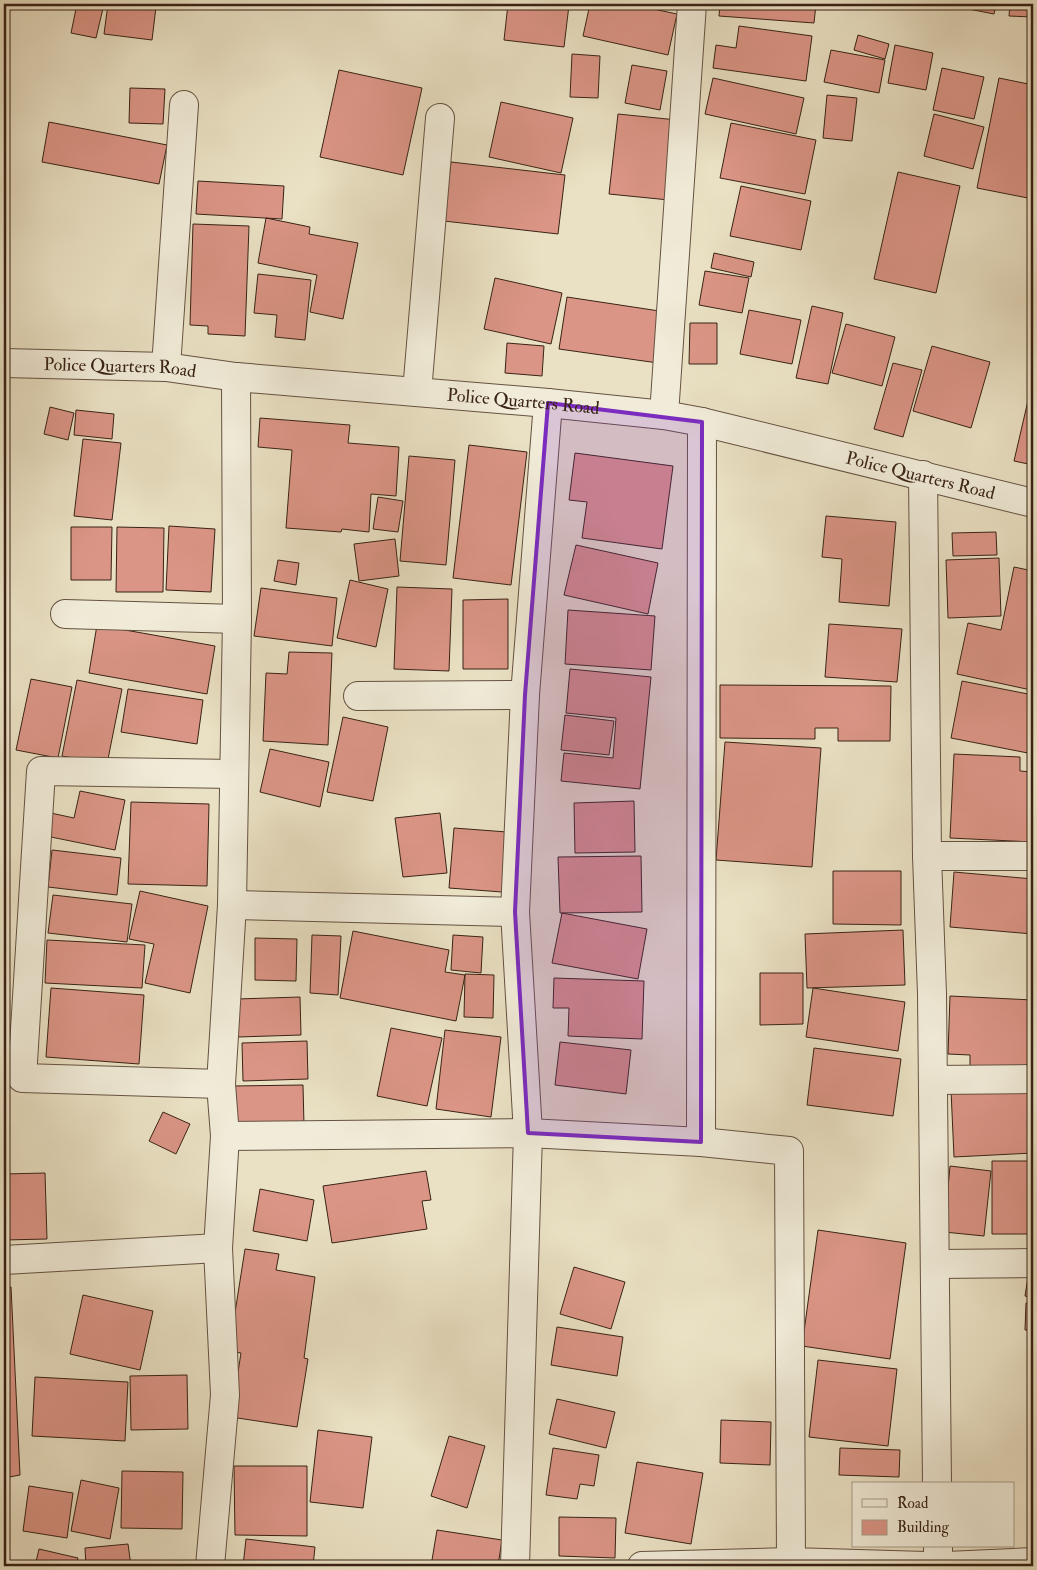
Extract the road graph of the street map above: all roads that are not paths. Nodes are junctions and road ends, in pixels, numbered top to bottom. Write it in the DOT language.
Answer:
graph roads {
  1 [pos="692,4"];
  2 [pos="184,105"];
  3 [pos="440,118"];
  4 [pos="4,363"];
  5 [pos="166,367"];
  6 [pos="236,377"];
  7 [pos="417,392"];
  8 [pos="548,403"];
  9 [pos="664,415"];
  10 [pos="702,422"];
  11 [pos="923,475"];
  12 [pos="1033,503"];
  13 [pos="65,614"];
  14 [pos="237,619"];
  15 [pos="525,695"];
  16 [pos="358,696"];
  17 [pos="234,774"];
  18 [pos="927,856"];
  19 [pos="1033,856"];
  20 [pos="232,905"];
  21 [pos="515,912"];
  22 [pos="1033,1079"];
  23 [pos="934,1080"];
  24 [pos="221,1084"];
  25 [pos="528,1133"];
  26 [pos="225,1136"];
  27 [pos="701,1142"];
  28 [pos="218,1248"];
  29 [pos="4,1260"];
  30 [pos="1033,1263"];
  31 [pos="935,1264"];
  32 [pos="937,1482"];
  33 [pos="938,1548"];
  34 [pos="792,1562"];
  35 [pos="1033,1562"];
  36 [pos="210,1566"];
  37 [pos="515,1566"];
  38 [pos="642,1566"];
  39 [pos="926,1566"];
  40 [pos="938,1566"];
  41 [pos="947,1566"];
  1 -- 9 [label="street"];
  2 -- 5 [label="street"];
  3 -- 7 [label="street"];
  4 -- 5 [label="street, Police Quarters Road"];
  5 -- 6 [label="street, Police Quarters Road"];
  6 -- 7 [label="street, Police Quarters Road"];
  6 -- 14 [label="street"];
  7 -- 8 [label="street, Police Quarters Road"];
  8 -- 9 [label="street, Police Quarters Road"];
  8 -- 15 [label="street"];
  9 -- 10 [label="street, Police Quarters Road"];
  10 -- 11 [label="street, Police Quarters Road"];
  10 -- 27 [label="street"];
  11 -- 12 [label="street, Police Quarters Road"];
  11 -- 18 [label="street"];
  13 -- 14 [label="street"];
  14 -- 17 [label="street"];
  15 -- 16 [label="street"];
  15 -- 21 [label="street"];
  17 -- 20 [label="street"];
  17 -- 24 [label="street"];
  18 -- 19 [label="street"];
  18 -- 23 [label="street"];
  20 -- 21 [label="street"];
  20 -- 24 [label="street"];
  21 -- 25 [label="street"];
  22 -- 23 [label="street"];
  23 -- 31 [label="street"];
  24 -- 26 [label="street"];
  25 -- 26 [label="street"];
  25 -- 27 [label="street"];
  25 -- 37 [label="street"];
  26 -- 28 [label="street"];
  27 -- 34 [label="street"];
  28 -- 29 [label="street"];
  28 -- 36 [label="street"];
  30 -- 31 [label="street"];
  31 -- 32 [label="street"];
  33 -- 40 [label="street"];
  34 -- 38 [label="street"];
  34 -- 39 [label="street"];
  35 -- 41 [label="street"];
}
